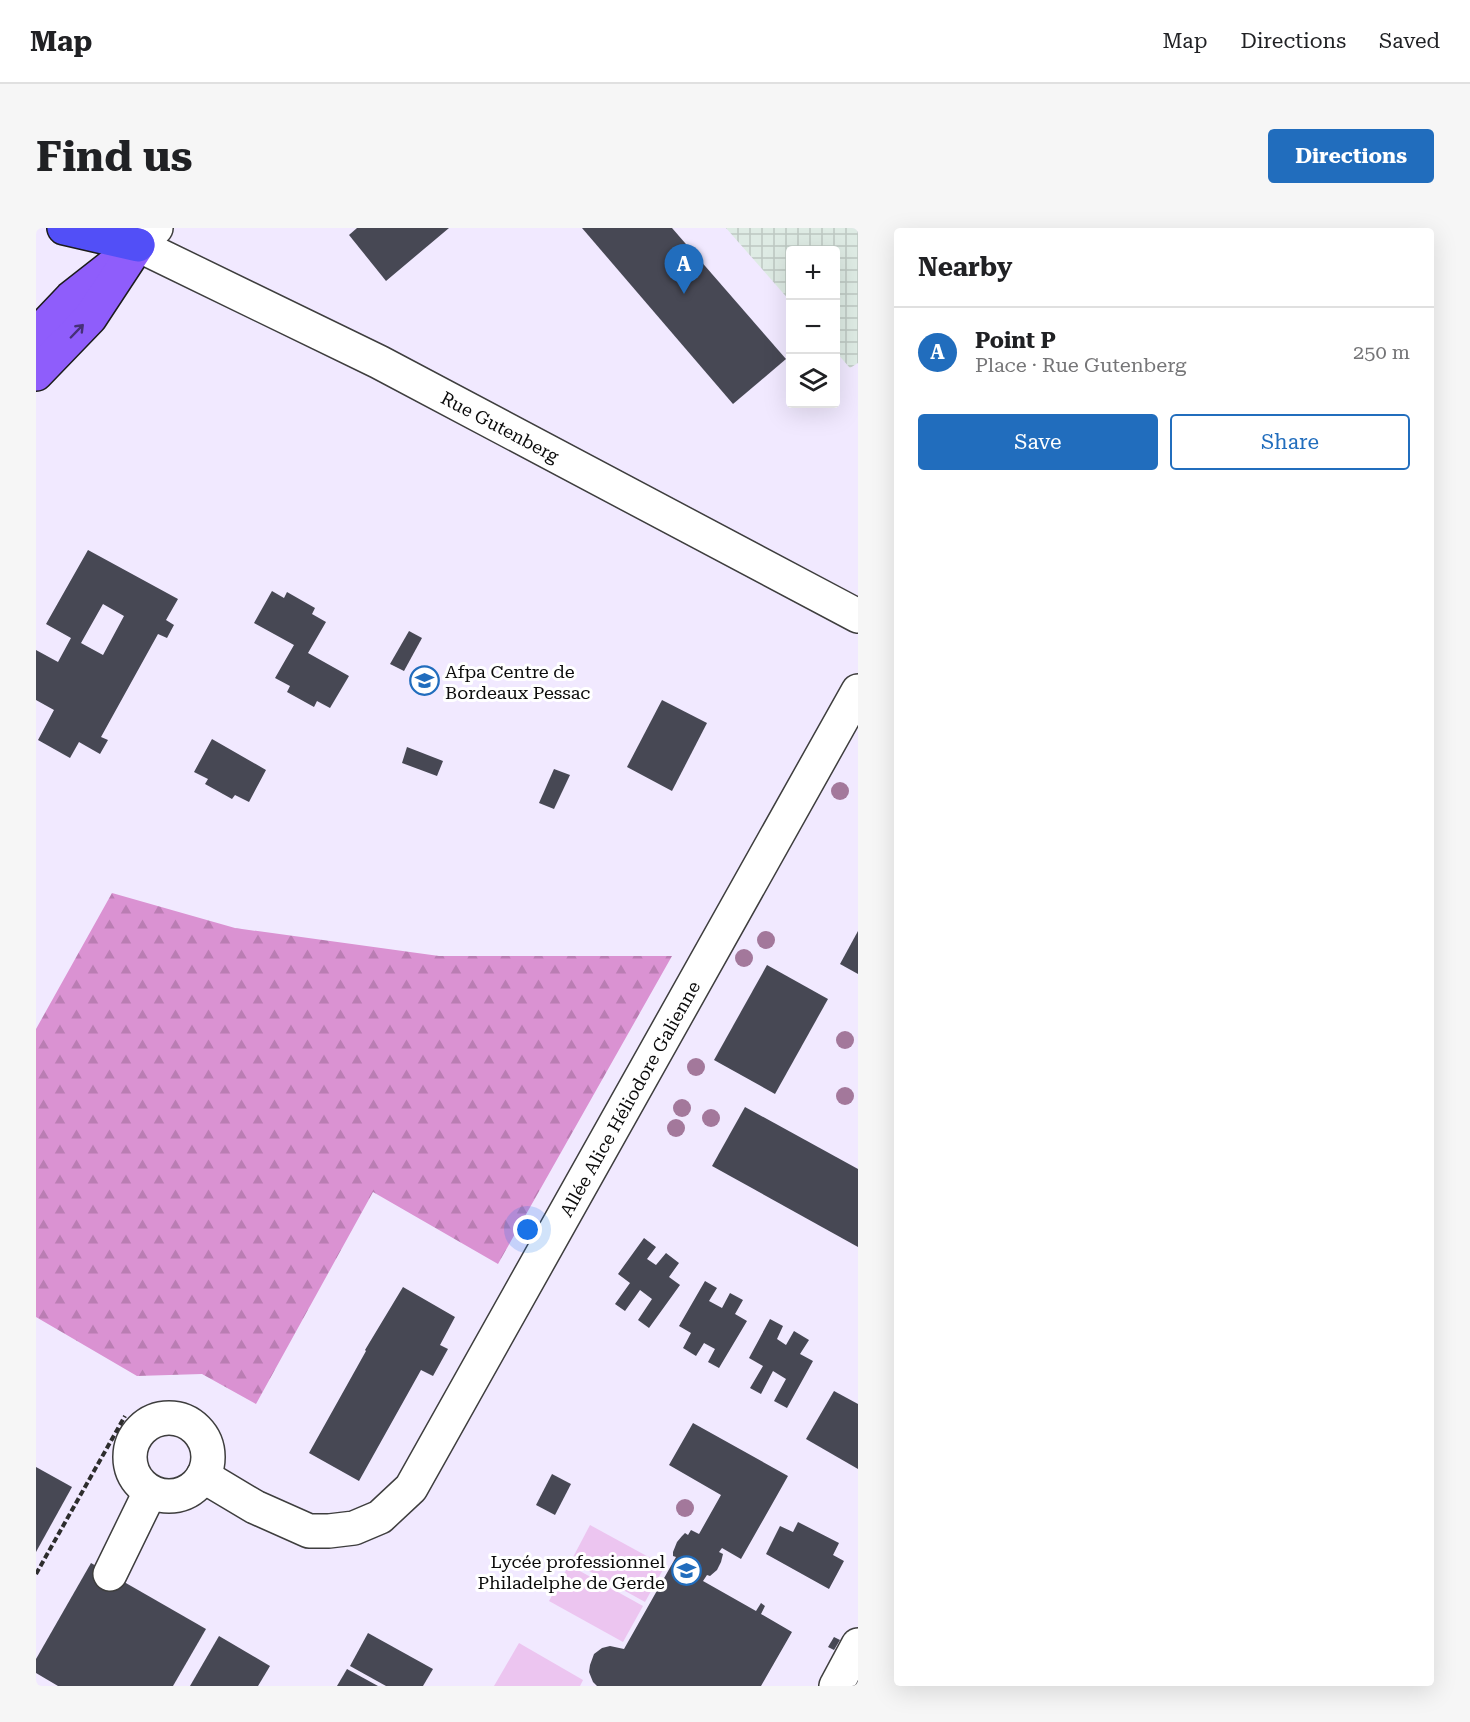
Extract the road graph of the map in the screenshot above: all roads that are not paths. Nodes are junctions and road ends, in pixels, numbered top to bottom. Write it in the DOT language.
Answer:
graph roads {
  1 [pos="64,228"];
  2 [pos="135,234"];
  3 [pos="36,335"];
  4 [pos="36,374"];
  5 [pos="858,616"];
  6 [pos="858,691"];
  7 [pos="203,1476"];
  8 [pos="150,1492"];
  9 [pos="110,1574"];
  10 [pos="858,1645"];
  11 [pos="836,1686"];
  1 -- 2 [label="highway"];
  2 -- 3 [label="main road"];
  4 -- 2 [label="main road, one-way"];
  2 -- 5 [label="street, Rue Gutenberg"];
  6 -- 7 [label="street, Allée Alice Héliodore Galienne"];
  7 -- 8 [label="street"];
  7 -- 8 [label="street"];
  8 -- 9 [label="street"];
  10 -- 11 [label="street"];
}
